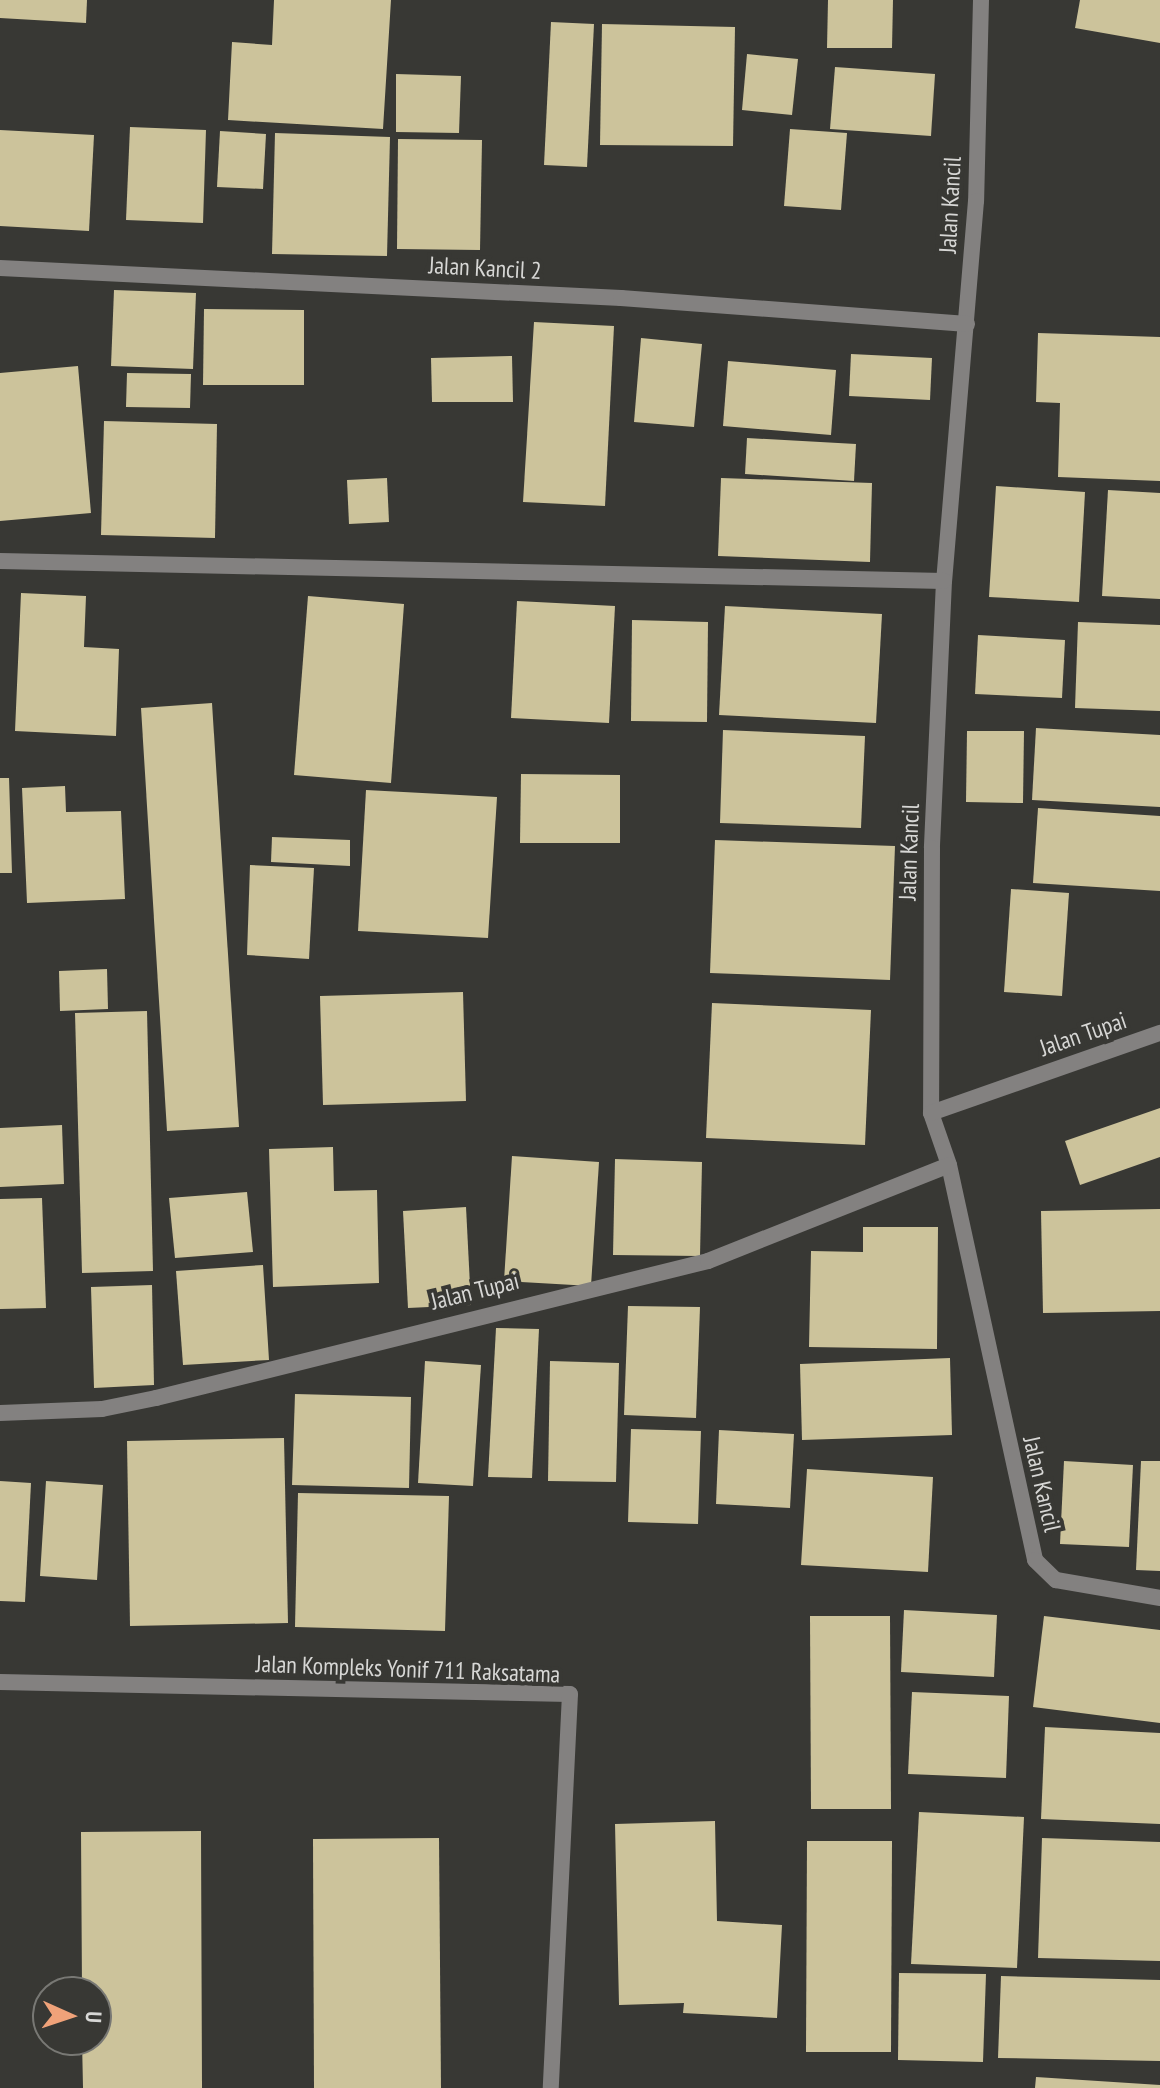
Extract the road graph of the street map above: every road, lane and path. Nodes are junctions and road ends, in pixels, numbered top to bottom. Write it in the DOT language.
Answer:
graph roads {
  1 [pos="981,0"];
  2 [pos="0,268"];
  3 [pos="967,324"];
  4 [pos="0,561"];
  5 [pos="944,581"];
  6 [pos="1160,1033"];
  7 [pos="931,1113"];
  8 [pos="949,1165"];
  9 [pos="0,1413"];
  10 [pos="1160,1598"];
  11 [pos="0,1682"];
  12 [pos="551,2088"];
  1 -- 3 [label="street, Jalan Kancil"];
  2 -- 3 [label="street, Jalan Kancil 2"];
  3 -- 5 [label="street, Jalan Kancil"];
  4 -- 5 [label="street"];
  5 -- 7 [label="street, Jalan Kancil"];
  6 -- 7 [label="street, Jalan Tupai"];
  7 -- 8 [label="street, Jalan Kancil"];
  8 -- 9 [label="street, Jalan Tupai"];
  8 -- 10 [label="street, Jalan Kancil"];
  11 -- 12 [label="street, Jalan Kompleks Yonif 711 Raksatama"];
}
